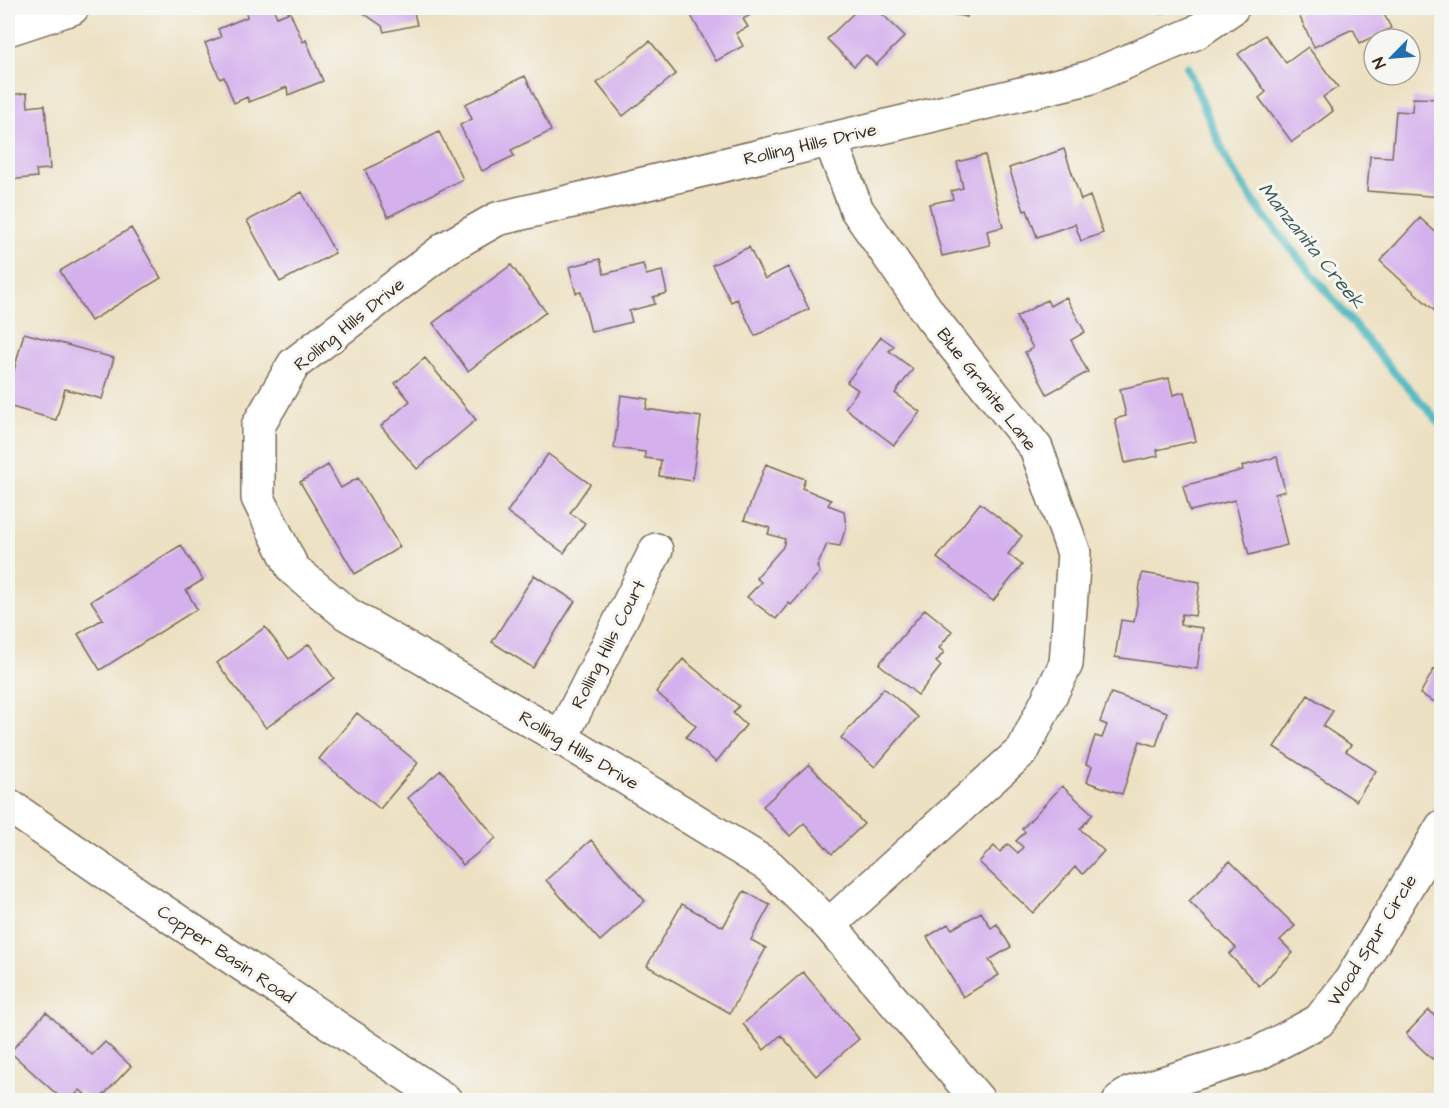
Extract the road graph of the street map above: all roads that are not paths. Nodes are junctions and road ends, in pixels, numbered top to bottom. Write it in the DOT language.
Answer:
graph roads {
  1 [pos="72,8"];
  2 [pos="1232,8"];
  3 [pos="8,29"];
  4 [pos="830,139"];
  5 [pos="656,550"];
  6 [pos="561,738"];
  7 [pos="8,805"];
  8 [pos="1442,827"];
  9 [pos="829,925"];
  10 [pos="445,1101"];
  11 [pos="978,1101"];
  12 [pos="1120,1101"];
  1 -- 3 [label="street"];
  2 -- 4 [label="street, Rolling Hills Drive"];
  4 -- 6 [label="street, Rolling Hills Drive"];
  4 -- 9 [label="street, Blue Granite Lane"];
  5 -- 6 [label="street, Rolling Hills Court"];
  6 -- 9 [label="street, Rolling Hills Drive"];
  7 -- 10 [label="street, Copper Basin Road"];
  8 -- 12 [label="street, Wood Spur Circle"];
  9 -- 11 [label="street, Rolling Hills Drive"];
}
